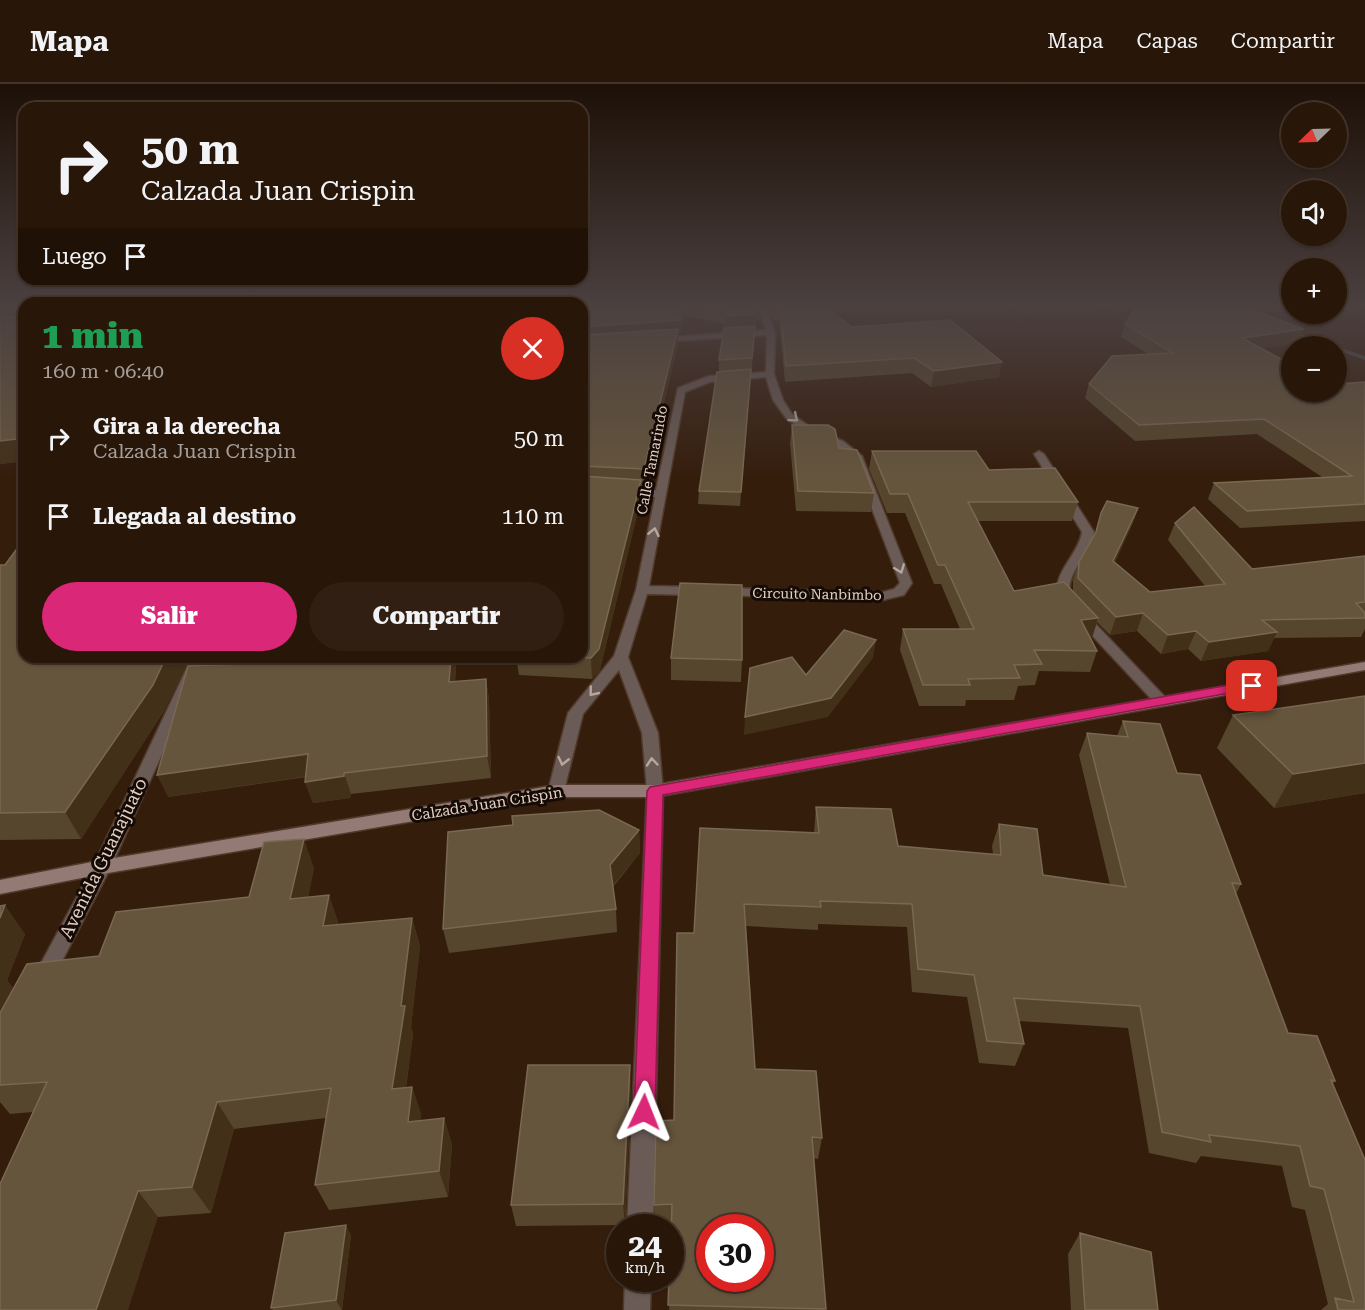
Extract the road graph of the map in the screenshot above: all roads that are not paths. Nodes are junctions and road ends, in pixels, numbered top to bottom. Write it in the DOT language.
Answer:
graph roads {
  1 [pos="770,363"];
  2 [pos="770,374"];
  3 [pos="1039,454"];
  4 [pos="588,489"];
  5 [pos="662,494"];
  6 [pos="642,590"];
  7 [pos="621,657"];
  8 [pos="196,663"];
  9 [pos="1365,666"];
  10 [pos="1161,701"];
  11 [pos="655,791"];
  12 [pos="556,792"];
  13 [pos="102,867"];
  14 [pos="0,887"];
  15 [pos="34,993"];
  16 [pos="640,1214"];
  17 [pos="638,1292"];
  18 [pos="637,1310"];
  1 -- 2 [label="street, Circuito Nanbimbo"];
  2 -- 5 [label="street, Calle Tamarindo"];
  2 -- 6 [label="street, Circuito Nanbimbo, one-way"];
  3 -- 10 [label="street"];
  4 -- 5 [label="street"];
  6 -- 5 [label="street, Calle Tamarindo, one-way"];
  6 -- 7 [label="street"];
  11 -- 7 [label="street, one-way"];
  7 -- 12 [label="street, one-way"];
  8 -- 13 [label="street, Avenida Guanajuato"];
  9 -- 10 [label="main road, Calzada Juan Crispin"];
  10 -- 11 [label="main road, Calzada Juan Crispin"];
  11 -- 12 [label="main road, Calzada Juan Crispin"];
  11 -- 16 [label="street"];
  12 -- 13 [label="main road, Calzada Juan Crispin"];
  13 -- 14 [label="main road, Calzada Juan Crispin"];
  13 -- 15 [label="street, Avenida Guanajuato"];
  17 -- 18 [label="street"];
}
